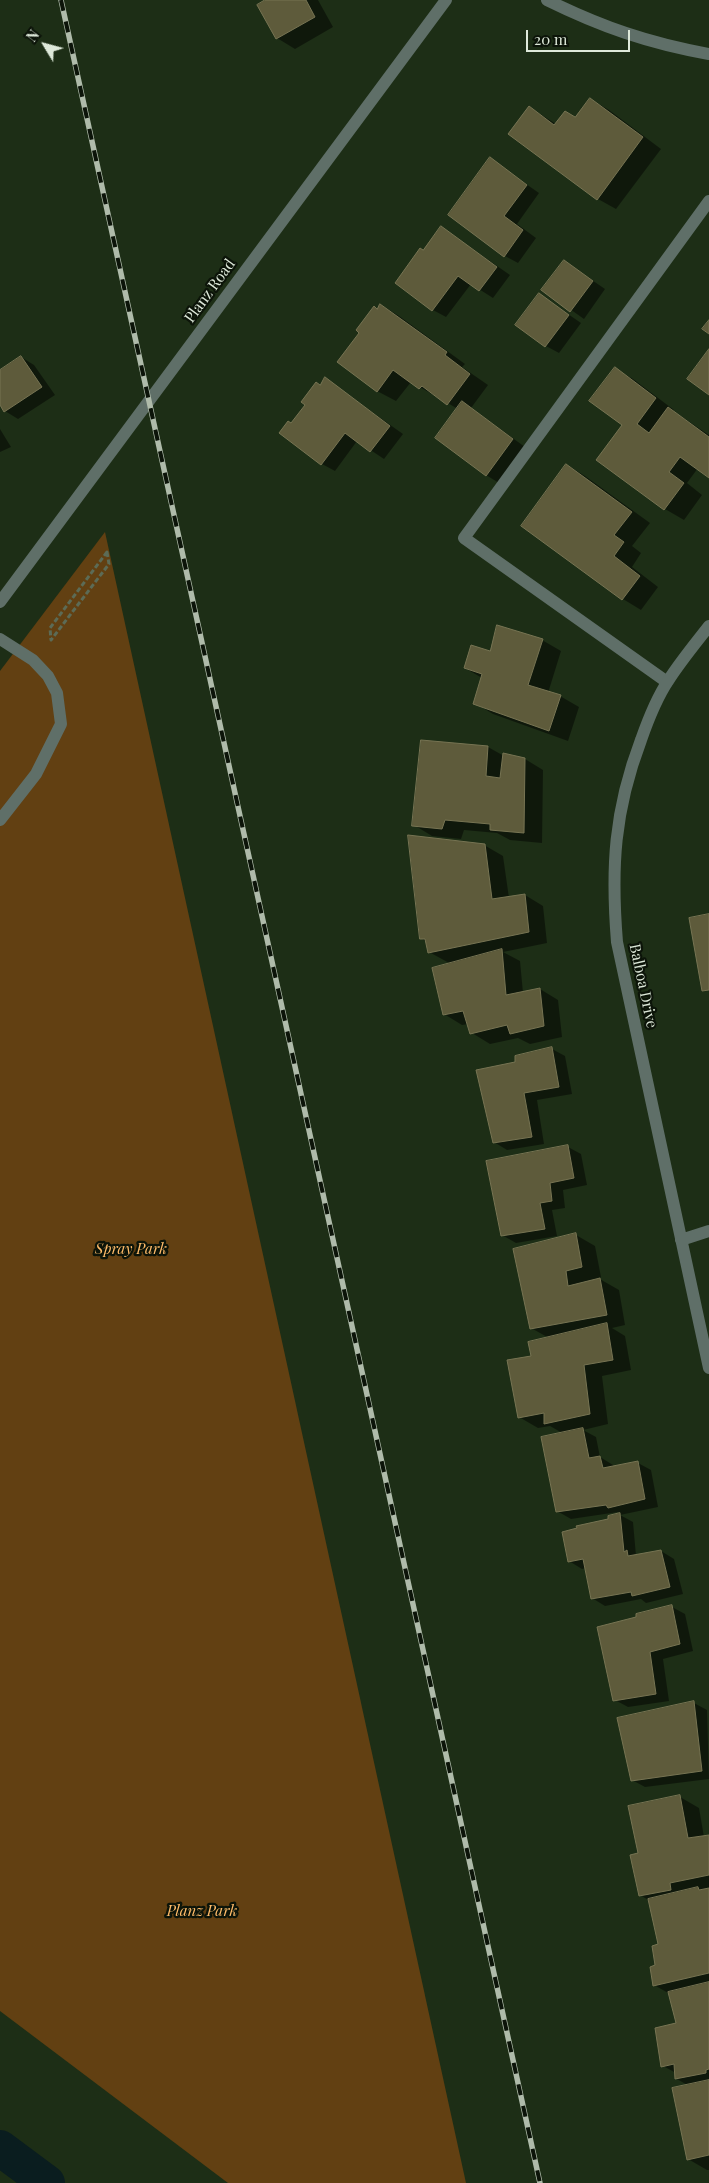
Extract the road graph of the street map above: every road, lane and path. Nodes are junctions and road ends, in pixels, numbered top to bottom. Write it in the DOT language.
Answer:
graph roads {
  1 [pos="446,0"];
  2 [pos="547,0"];
  3 [pos="709,54"];
  4 [pos="709,201"];
  5 [pos="109,564"];
  6 [pos="0,602"];
  7 [pos="709,626"];
  8 [pos="0,639"];
  9 [pos="667,682"];
  10 [pos="0,820"];
  11 [pos="709,1231"];
  12 [pos="681,1240"];
  13 [pos="709,1368"];
  1 -- 6 [label="street, Planz Road"];
  2 -- 3 [label="street"];
  4 -- 9 [label="street"];
  5 -- 5 [label="path"];
  7 -- 9 [label="street, Balboa Drive"];
  8 -- 10 [label="street"];
  9 -- 12 [label="street, Balboa Drive"];
  11 -- 12 [label="street"];
  12 -- 13 [label="street, Balboa Drive"];
}
